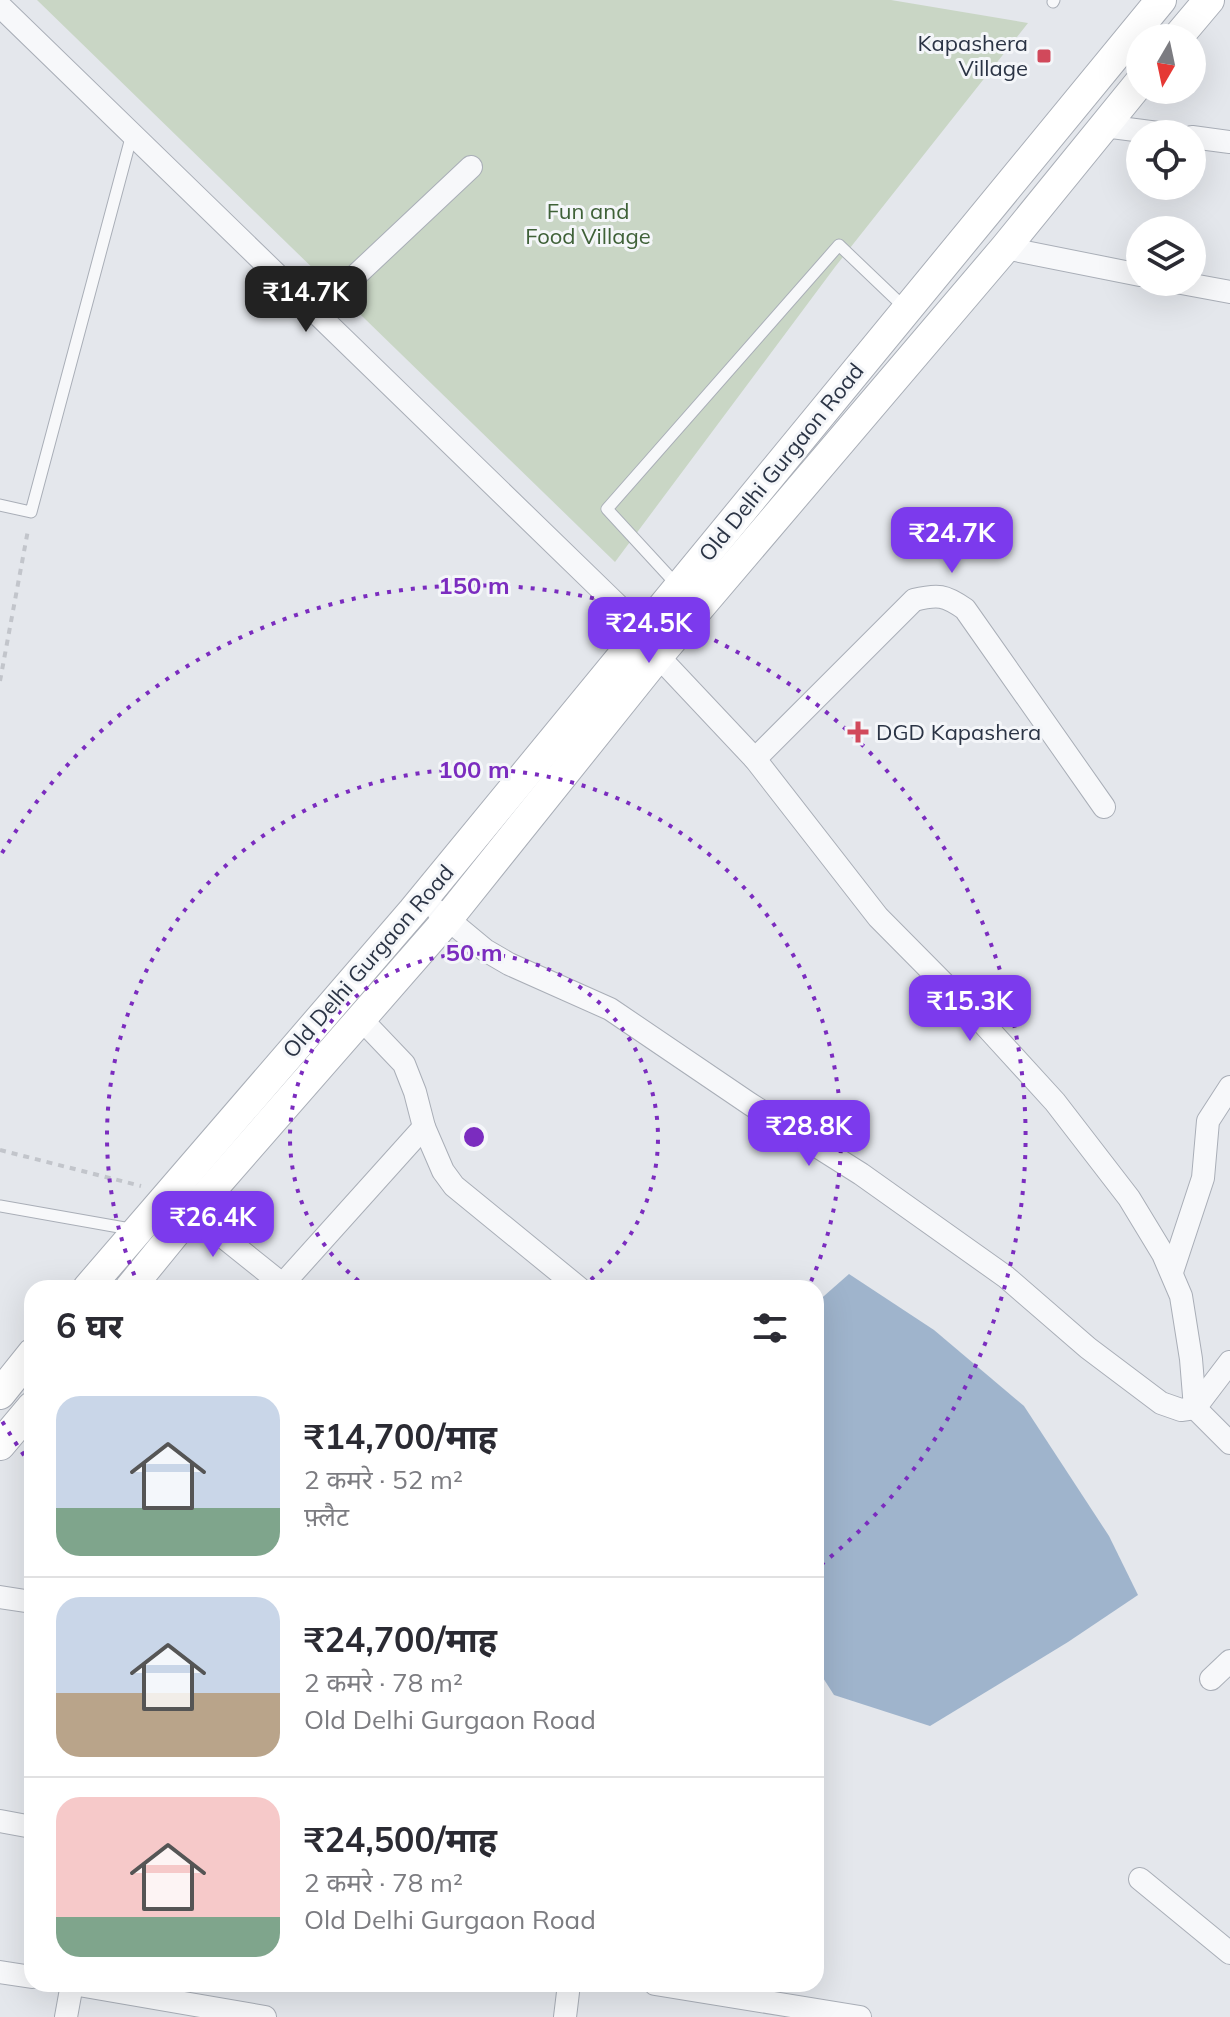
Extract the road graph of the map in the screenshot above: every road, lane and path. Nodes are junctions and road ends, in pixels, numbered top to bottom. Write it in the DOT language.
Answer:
graph roads {
  1 [pos="1161,0"];
  2 [pos="1209,0"];
  3 [pos="0,6"];
  4 [pos="1189,24"];
  5 [pos="1126,99"];
  6 [pos="1104,126"];
  7 [pos="1126,129"];
  8 [pos="133,132"];
  9 [pos="1206,139"];
  10 [pos="1230,142"];
  11 [pos="471,167"];
  12 [pos="1005,248"];
  13 [pos="1126,272"];
  14 [pos="1206,288"];
  15 [pos="1230,292"];
  16 [pos="907,309"];
  17 [pos="317,312"];
  18 [pos="0,505"];
  19 [pos="31,512"];
  20 [pos="679,586"];
  21 [pos="643,630"];
  22 [pos="658,656"];
  23 [pos="0,681"];
  24 [pos="755,759"];
  25 [pos="1104,807"];
  26 [pos="424,897"];
  27 [pos="447,920"];
  28 [pos="361,1019"];
  29 [pos="1230,1087"];
  30 [pos="424,1127"];
  31 [pos="0,1150"];
  32 [pos="168,1193"];
  33 [pos="0,1206"];
  34 [pos="192,1212"];
  35 [pos="136,1230"];
  36 [pos="1172,1272"];
  37 [pos="95,1280"];
  38 [pos="137,1280"];
  39 [pos="277,1280"];
  40 [pos="290,1280"];
  41 [pos="569,1280"];
  42 [pos="1230,1362"];
  43 [pos="24,1364"];
  44 [pos="0,1394"];
  45 [pos="1195,1408"];
  46 [pos="24,1416"];
  47 [pos="1230,1443"];
  48 [pos="0,1445"];
  49 [pos="0,1597"];
  50 [pos="24,1601"];
  51 [pos="1230,1661"];
  52 [pos="1211,1679"];
  53 [pos="0,1821"];
  54 [pos="24,1826"];
  55 [pos="1140,1879"];
  56 [pos="1230,1953"];
  57 [pos="0,1972"];
  58 [pos="24,1976"];
  59 [pos="71,1992"];
  60 [pos="120,1992"];
  61 [pos="568,1992"];
  62 [pos="705,1992"];
  63 [pos="66,2017"];
  64 [pos="265,2017"];
  65 [pos="565,2017"];
  66 [pos="860,2017"];
  1 -- 16 [label="main road, Old Delhi Gurgaon Road"];
  2 -- 4 [label="main road"];
  3 -- 8 [label="street"];
  5 -- 6 [label="main road, Old Delhi Gurgaon Road"];
  6 -- 7 [label="street"];
  6 -- 12 [label="main road, Old Delhi Gurgaon Road"];
  8 -- 17 [label="street"];
  8 -- 19 [label="lane"];
  9 -- 10 [label="street"];
  11 -- 17 [label="street"];
  12 -- 13 [label="street"];
  12 -- 22 [label="main road, Old Delhi Gurgaon Road"];
  14 -- 15 [label="street"];
  16 -- 20 [label="main road, Old Delhi Gurgaon Road"];
  16 -- 20 [label="lane"];
  17 -- 21 [label="street"];
  18 -- 19 [label="lane"];
  19 -- 23 [label="path"];
  20 -- 21 [label="main road, Old Delhi Gurgaon Road"];
  21 -- 26 [label="main road, Old Delhi Gurgaon Road"];
  22 -- 24 [label="street"];
  22 -- 27 [label="main road, Old Delhi Gurgaon Road"];
  24 -- 25 [label="street"];
  24 -- 36 [label="street"];
  26 -- 27 [label="street"];
  26 -- 32 [label="main road, Old Delhi Gurgaon Road"];
  27 -- 28 [label="main road, Old Delhi Gurgaon Road"];
  27 -- 45 [label="street"];
  28 -- 30 [label="street"];
  28 -- 34 [label="main road, Old Delhi Gurgaon Road"];
  29 -- 36 [label="street"];
  30 -- 40 [label="street"];
  30 -- 41 [label="street"];
  31 -- 32 [label="path"];
  32 -- 34 [label="street"];
  32 -- 35 [label="main road, Old Delhi Gurgaon Road"];
  33 -- 35 [label="lane"];
  34 -- 38 [label="main road, Old Delhi Gurgaon Road"];
  34 -- 39 [label="street"];
  35 -- 37 [label="main road, Old Delhi Gurgaon Road"];
  36 -- 45 [label="street"];
  42 -- 45 [label="street"];
  43 -- 44 [label="main road"];
  45 -- 47 [label="street"];
  46 -- 48 [label="main road"];
  49 -- 50 [label="street"];
  51 -- 52 [label="street"];
  53 -- 54 [label="street"];
  55 -- 56 [label="street"];
  57 -- 58 [label="street"];
  59 -- 63 [label="street"];
  60 -- 64 [label="street"];
  61 -- 65 [label="street"];
  62 -- 66 [label="street"];
}
